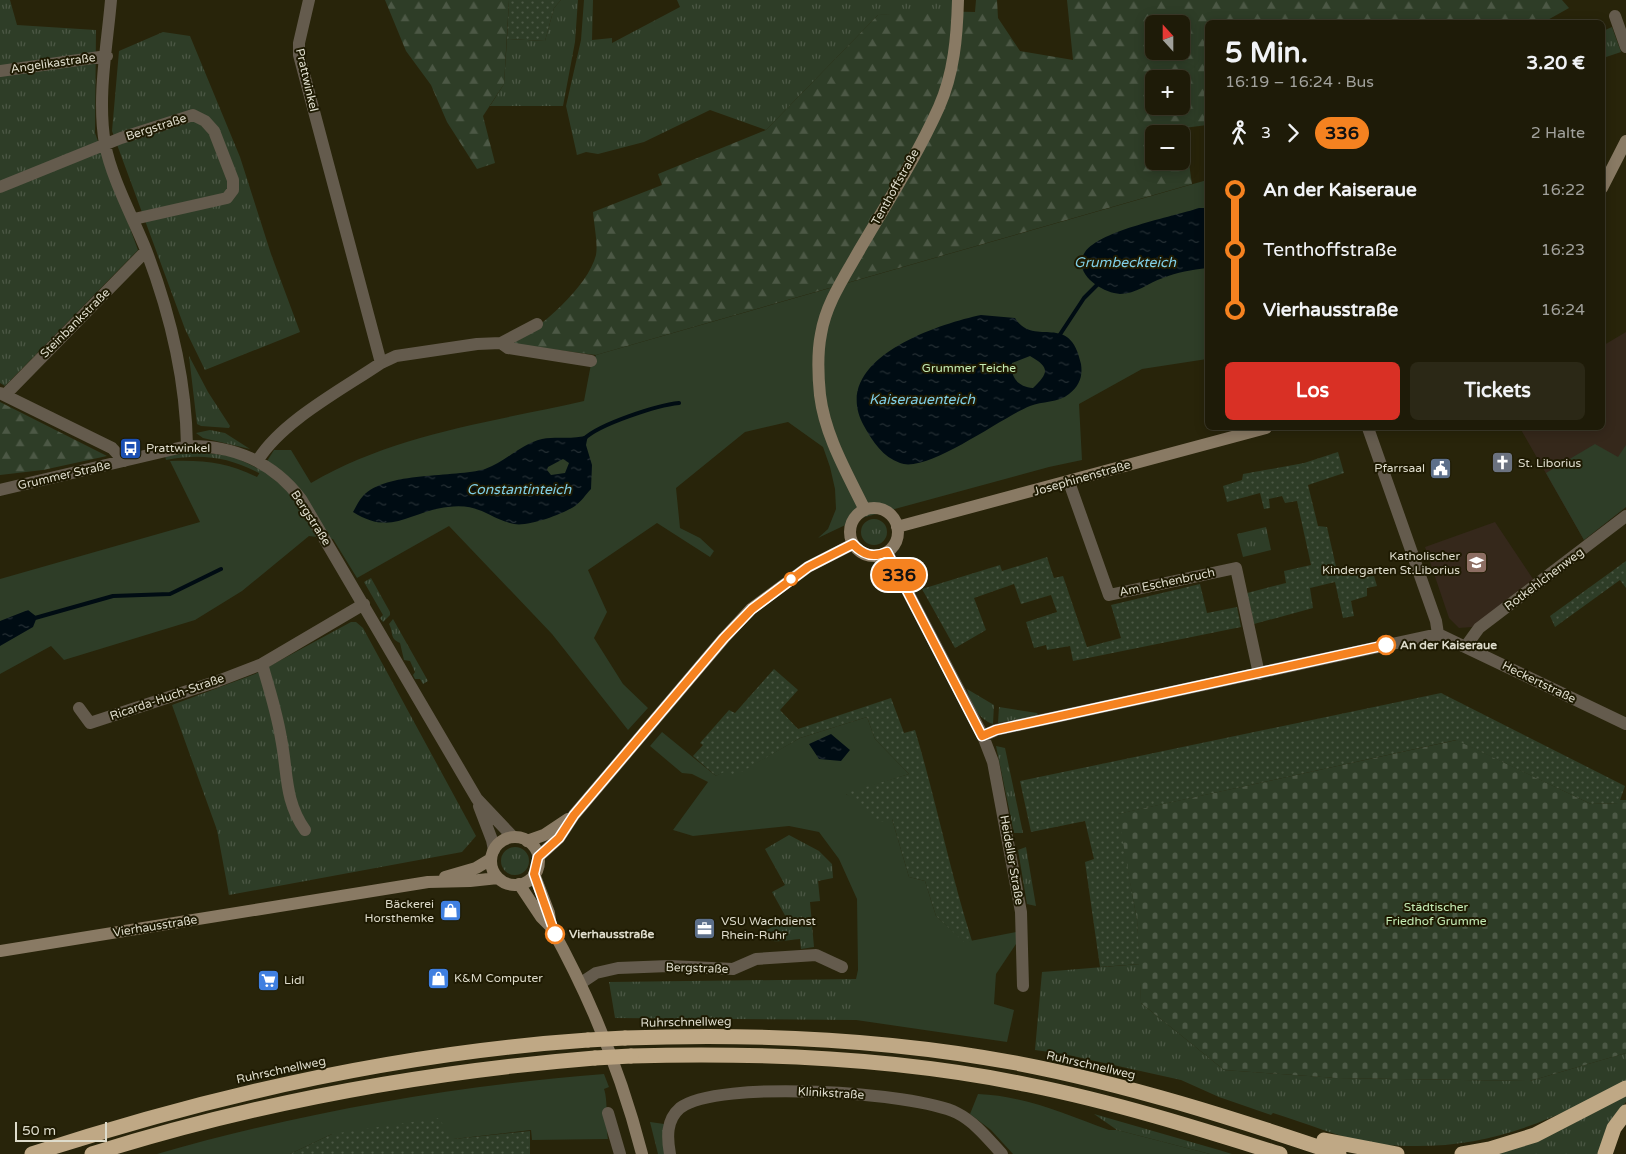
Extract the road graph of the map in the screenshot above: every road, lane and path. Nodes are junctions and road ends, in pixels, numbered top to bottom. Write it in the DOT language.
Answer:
graph roads {
  1 [pos="111,0"];
  2 [pos="309,0"];
  3 [pos="958,0"];
  4 [pos="1615,16"];
  5 [pos="1626,48"];
  6 [pos="107,56"];
  7 [pos="0,71"];
  8 [pos="1626,141"];
  9 [pos="105,145"];
  10 [pos="1605,182"];
  11 [pos="0,187"];
  12 [pos="134,219"];
  13 [pos="146,251"];
  14 [pos="537,324"];
  15 [pos="501,343"];
  16 [pos="591,361"];
  17 [pos="381,362"];
  18 [pos="2,394"];
  19 [pos="1258,430"];
  20 [pos="1369,430"];
  21 [pos="187,446"];
  22 [pos="258,460"];
  23 [pos="124,461"];
  24 [pos="1069,482"];
  25 [pos="0,490"];
  26 [pos="865,510"];
  27 [pos="1626,516"];
  28 [pos="897,527"];
  29 [pos="853,544"];
  30 [pos="887,552"];
  31 [pos="364,604"];
  32 [pos="1438,634"];
  33 [pos="1466,646"];
  34 [pos="262,664"];
  35 [pos="1258,674"];
  36 [pos="79,708"];
  37 [pos="1626,724"];
  38 [pos="982,736"];
  39 [pos="477,799"];
  40 [pos="574,815"];
  41 [pos="305,830"];
  42 [pos="513,837"];
  43 [pos="527,841"];
  44 [pos="492,854"];
  45 [pos="538,857"];
  46 [pos="534,874"];
  47 [pos="498,878"];
  48 [pos="428,882"];
  49 [pos="519,884"];
  50 [pos="551,927"];
  51 [pos="0,951"];
  52 [pos="842,967"];
  53 [pos="581,983"];
  54 [pos="1023,986"];
  55 [pos="1626,1088"];
  56 [pos="1626,1112"];
  57 [pos="608,1113"];
  58 [pos="1254,1125"];
  59 [pos="32,1154"];
  60 [pos="92,1154"];
  61 [pos="620,1154"];
  62 [pos="642,1154"];
  63 [pos="670,1154"];
  64 [pos="1002,1154"];
  65 [pos="1280,1154"];
  66 [pos="1339,1154"];
  67 [pos="1397,1154"];
  68 [pos="1462,1154"];
  69 [pos="1605,1154"];
  1 -- 6 [label="street"];
  2 -- 17 [label="street, Prattwinkel"];
  3 -- 26 [label="street, Tenthoffstraße"];
  4 -- 5 [label="street"];
  6 -- 7 [label="street, Angelikastraße"];
  6 -- 9 [label="street"];
  8 -- 10 [label="street"];
  9 -- 11 [label="street"];
  9 -- 12 [label="street"];
  9 -- 12 [label="street, Bergstraße"];
  12 -- 13 [label="street"];
  13 -- 18 [label="street, Steinbankstraße"];
  13 -- 21 [label="street"];
  14 -- 15 [label="street"];
  15 -- 16 [label="street"];
  15 -- 17 [label="street"];
  17 -- 22 [label="street"];
  18 -- 23 [label="street"];
  19 -- 24 [label="street, Josephinenstraße"];
  20 -- 32 [label="street"];
  21 -- 22 [label="street, Bergstraße"];
  21 -- 23 [label="street, Grummer Straße"];
  22 -- 31 [label="street, Bergstraße"];
  23 -- 25 [label="street, Grummer Straße"];
  24 -- 28 [label="street, Josephinenstraße"];
  24 -- 35 [label="street, Am Eschenbruch"];
  26 -- 28 [label="street"];
  26 -- 29 [label="street"];
  27 -- 33 [label="street, Rotkehlchenweg"];
  28 -- 30 [label="street"];
  29 -- 30 [label="street"];
  29 -- 40 [label="street"];
  30 -- 38 [label="street"];
  31 -- 34 [label="street, Ricarda-Huch-Straße"];
  31 -- 39 [label="street, Bergstraße"];
  32 -- 33 [label="street, Heckertstraße"];
  32 -- 35 [label="street"];
  33 -- 37 [label="street, Heckertstraße"];
  34 -- 36 [label="street, Ricarda-Huch-Straße"];
  34 -- 41 [label="street"];
  35 -- 38 [label="street"];
  38 -- 54 [label="street, Heideller Straße"];
  39 -- 42 [label="street, Bergstraße"];
  39 -- 44 [label="street, Bergstraße"];
  40 -- 43 [label="street"];
  40 -- 45 [label="street"];
  42 -- 43 [label="street"];
  42 -- 44 [label="street"];
  43 -- 45 [label="street"];
  44 -- 47 [label="street, Bergstraße"];
  44 -- 48 [label="street, Vierhausstraße"];
  45 -- 46 [label="street"];
  46 -- 49 [label="street"];
  46 -- 50 [label="street"];
  47 -- 48 [label="street, Vierhausstraße"];
  47 -- 49 [label="street"];
  48 -- 51 [label="street, Vierhausstraße"];
  49 -- 50 [label="street"];
  50 -- 53 [label="street"];
  52 -- 53 [label="street, Bergstraße"];
  53 -- 62 [label="street"];
  55 -- 68 [label="highway"];
  56 -- 69 [label="highway"];
  57 -- 61 [label="street"];
  58 -- 59 [label="highway, Ruhrschnellweg, bridge"];
  58 -- 66 [label="highway, Ruhrschnellweg"];
  58 -- 67 [label="highway"];
  60 -- 65 [label="highway, bridge"];
  63 -- 64 [label="street, Klinikstraße"];
}
